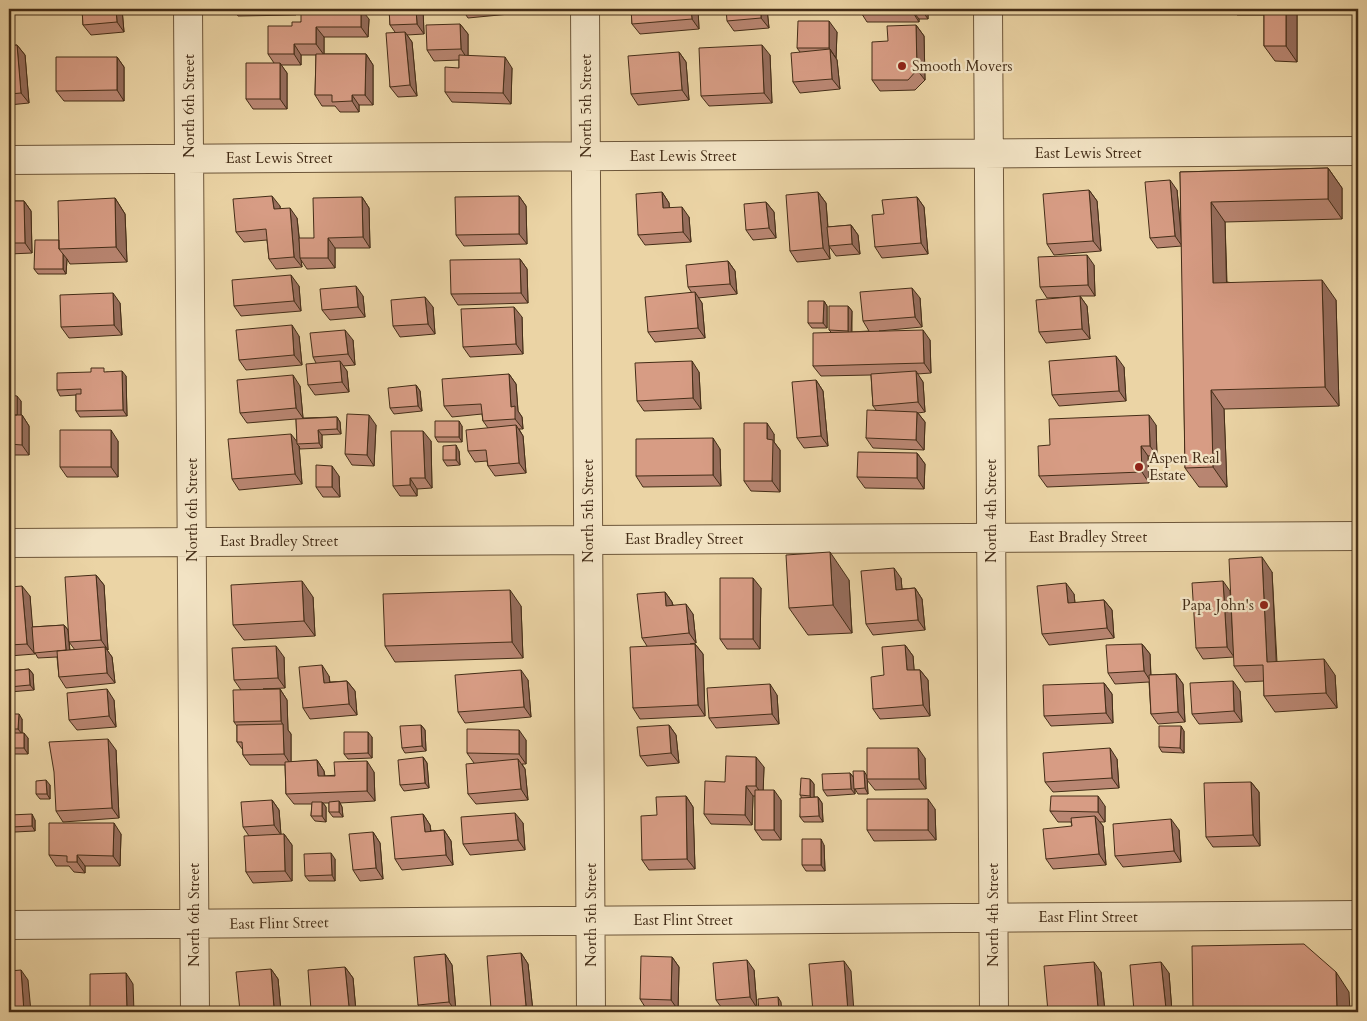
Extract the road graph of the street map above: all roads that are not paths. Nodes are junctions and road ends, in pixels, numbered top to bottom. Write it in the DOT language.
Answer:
graph roads {
  1 [pos="188,9"];
  2 [pos="585,9"];
  3 [pos="988,9"];
  4 [pos="1358,151"];
  5 [pos="988,154"];
  6 [pos="586,156"];
  7 [pos="189,159"];
  8 [pos="9,160"];
  9 [pos="1358,536"];
  10 [pos="991,538"];
  11 [pos="588,540"];
  12 [pos="9,542"];
  13 [pos="192,542"];
  14 [pos="1358,915"];
  15 [pos="993,918"];
  16 [pos="591,920"];
  17 [pos="194,924"];
  18 [pos="9,925"];
  19 [pos="195,1012"];
  20 [pos="591,1012"];
  21 [pos="994,1012"];
  1 -- 7 [label="street, North 6th Street"];
  2 -- 6 [label="street, North 5th Street"];
  3 -- 5 [label="street, North 4th Street"];
  4 -- 5 [label="street, East Lewis Street"];
  5 -- 6 [label="street, East Lewis Street"];
  5 -- 10 [label="street, North 4th Street"];
  6 -- 7 [label="street, East Lewis Street"];
  6 -- 11 [label="street, North 5th Street"];
  7 -- 8 [label="street, East Lewis Street"];
  7 -- 13 [label="street, North 6th Street"];
  9 -- 10 [label="street, East Bradley Street"];
  10 -- 11 [label="street, East Bradley Street"];
  10 -- 15 [label="street, North 4th Street"];
  11 -- 13 [label="street, East Bradley Street"];
  11 -- 16 [label="street, North 5th Street"];
  12 -- 13 [label="street, East Bradley Street"];
  13 -- 17 [label="street, North 6th Street"];
  14 -- 15 [label="street, East Flint Street"];
  15 -- 16 [label="street, East Flint Street"];
  15 -- 21 [label="street, North 4th Street"];
  16 -- 17 [label="street, East Flint Street"];
  16 -- 20 [label="street, North 5th Street"];
  17 -- 18 [label="street, East Flint Street"];
  17 -- 19 [label="street, North 6th Street"];
}
